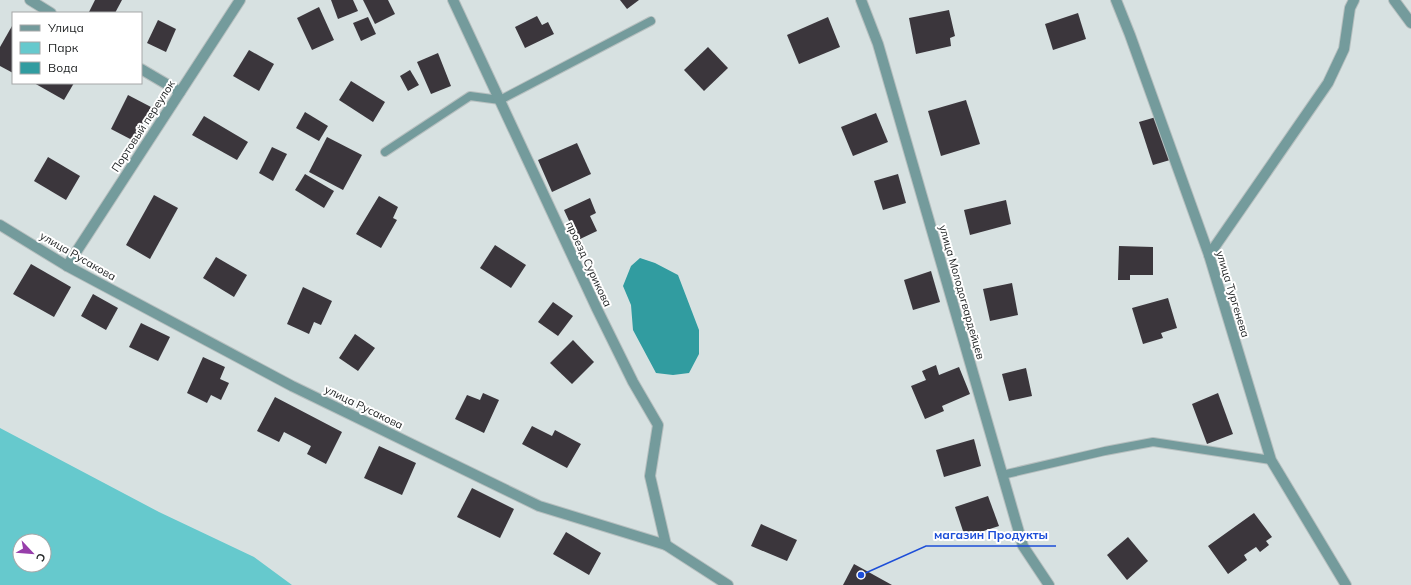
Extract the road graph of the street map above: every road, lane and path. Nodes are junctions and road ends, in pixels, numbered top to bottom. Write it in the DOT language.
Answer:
graph roads {
  1 [pos="30,0"];
  2 [pos="240,0"];
  3 [pos="453,0"];
  4 [pos="861,0"];
  5 [pos="1116,0"];
  6 [pos="1354,0"];
  7 [pos="1394,0"];
  8 [pos="49,12"];
  9 [pos="651,20"];
  10 [pos="1411,23"];
  11 [pos="142,70"];
  12 [pos="180,92"];
  13 [pos="500,100"];
  14 [pos="385,152"];
  15 [pos="0,225"];
  16 [pos="1209,255"];
  17 [pos="67,266"];
  18 [pos="1271,460"];
  19 [pos="1002,475"];
  20 [pos="666,545"];
  21 [pos="728,585"];
  22 [pos="1049,585"];
  23 [pos="1346,585"];
  1 -- 8 [label="street"];
  2 -- 12 [label="street, Портовый переулок"];
  3 -- 13 [label="street, проезд Сурикова"];
  4 -- 19 [label="street, улица Молодогвардейцев"];
  5 -- 16 [label="street, улица Тургенева"];
  6 -- 16 [label="street"];
  7 -- 10 [label="street"];
  9 -- 13 [label="lane"];
  11 -- 12 [label="street"];
  12 -- 17 [label="street, Портовый переулок"];
  13 -- 14 [label="lane"];
  13 -- 20 [label="street, проезд Сурикова"];
  15 -- 17 [label="street, улица Русакова"];
  16 -- 18 [label="street, улица Тургенева"];
  17 -- 20 [label="street, улица Русакова"];
  18 -- 19 [label="lane"];
  18 -- 23 [label="street, улица Тургенева"];
  19 -- 22 [label="street, улица Молодогвардейцев"];
  20 -- 21 [label="street, улица Русакова"];
}
